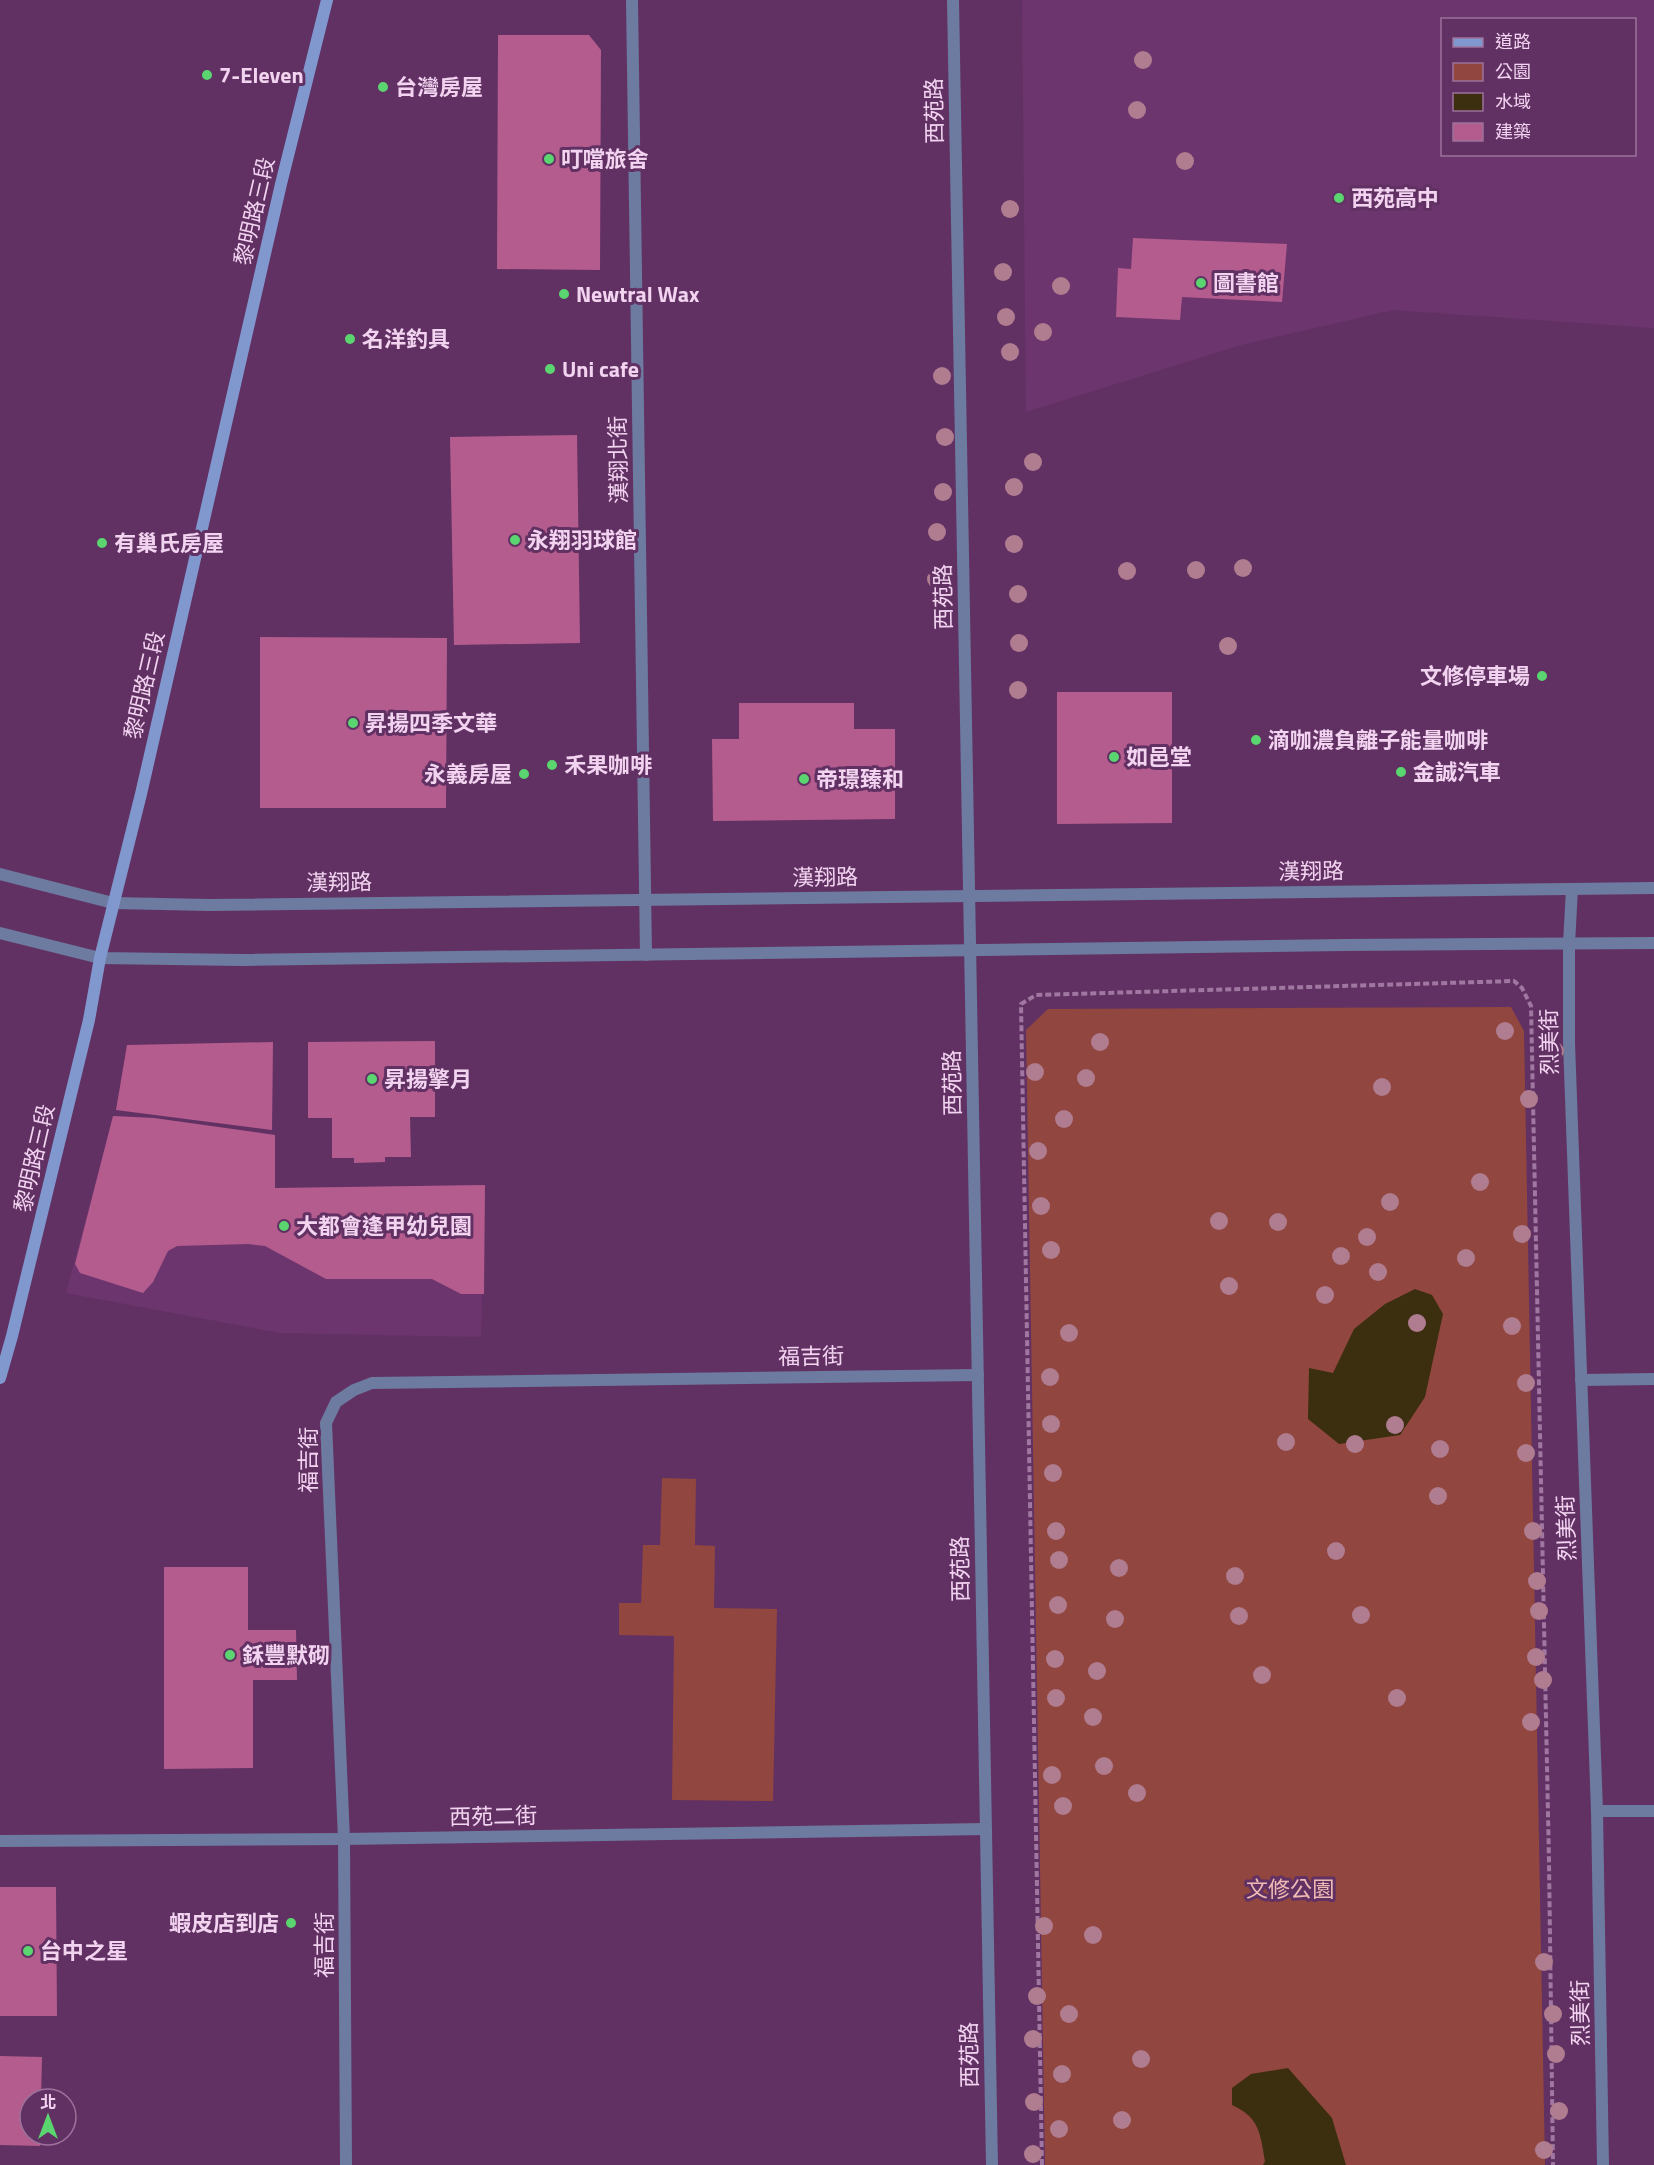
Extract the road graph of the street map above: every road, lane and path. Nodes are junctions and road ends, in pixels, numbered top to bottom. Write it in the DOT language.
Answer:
graph roads {
  1 [pos="327,0"];
  2 [pos="632,0"];
  3 [pos="953,0"];
  4 [pos="0,874"];
  5 [pos="1654,888"];
  6 [pos="1572,889"];
  7 [pos="970,895"];
  8 [pos="646,900"];
  9 [pos="113,903"];
  10 [pos="0,933"];
  11 [pos="1654,943"];
  12 [pos="1569,944"];
  13 [pos="970,951"];
  14 [pos="646,955"];
  15 [pos="100,958"];
  16 [pos="978,1375"];
  17 [pos="0,1378"];
  18 [pos="1654,1379"];
  19 [pos="1581,1380"];
  20 [pos="1598,1811"];
  21 [pos="1654,1811"];
  22 [pos="986,1829"];
  23 [pos="344,1839"];
  24 [pos="0,1841"];
  25 [pos="346,2165"];
  26 [pos="992,2165"];
  27 [pos="1042,2165"];
  28 [pos="1552,2165"];
  29 [pos="1603,2165"];
  1 -- 9 [label="main road, 黎明路三段"];
  2 -- 8 [label="street, 漢翔北街"];
  3 -- 7 [label="street, 西苑路"];
  4 -- 9 [label="street, 漢翔路"];
  5 -- 6 [label="street, 漢翔路"];
  6 -- 7 [label="street, 漢翔路"];
  6 -- 12 [label="street, 烈美街"];
  7 -- 8 [label="street, 漢翔路"];
  7 -- 13 [label="street, 西苑路"];
  8 -- 9 [label="street, 漢翔路"];
  8 -- 14 [label="street, 漢翔北街"];
  9 -- 15 [label="main road, 黎明路三段"];
  10 -- 15 [label="street"];
  11 -- 12 [label="street"];
  12 -- 13 [label="street"];
  12 -- 19 [label="street, 烈美街"];
  13 -- 14 [label="street"];
  13 -- 16 [label="street, 西苑路"];
  14 -- 15 [label="street"];
  15 -- 17 [label="main road, 黎明路三段"];
  16 -- 22 [label="street, 西苑路"];
  16 -- 23 [label="street, 福吉街"];
  18 -- 19 [label="street"];
  19 -- 20 [label="street, 烈美街"];
  20 -- 21 [label="street"];
  20 -- 29 [label="street, 烈美街"];
  22 -- 23 [label="street, 西苑二街"];
  22 -- 26 [label="street, 西苑路"];
  23 -- 24 [label="street, 西苑二街"];
  23 -- 25 [label="street, 福吉街"];
  27 -- 28 [label="path"];
}
